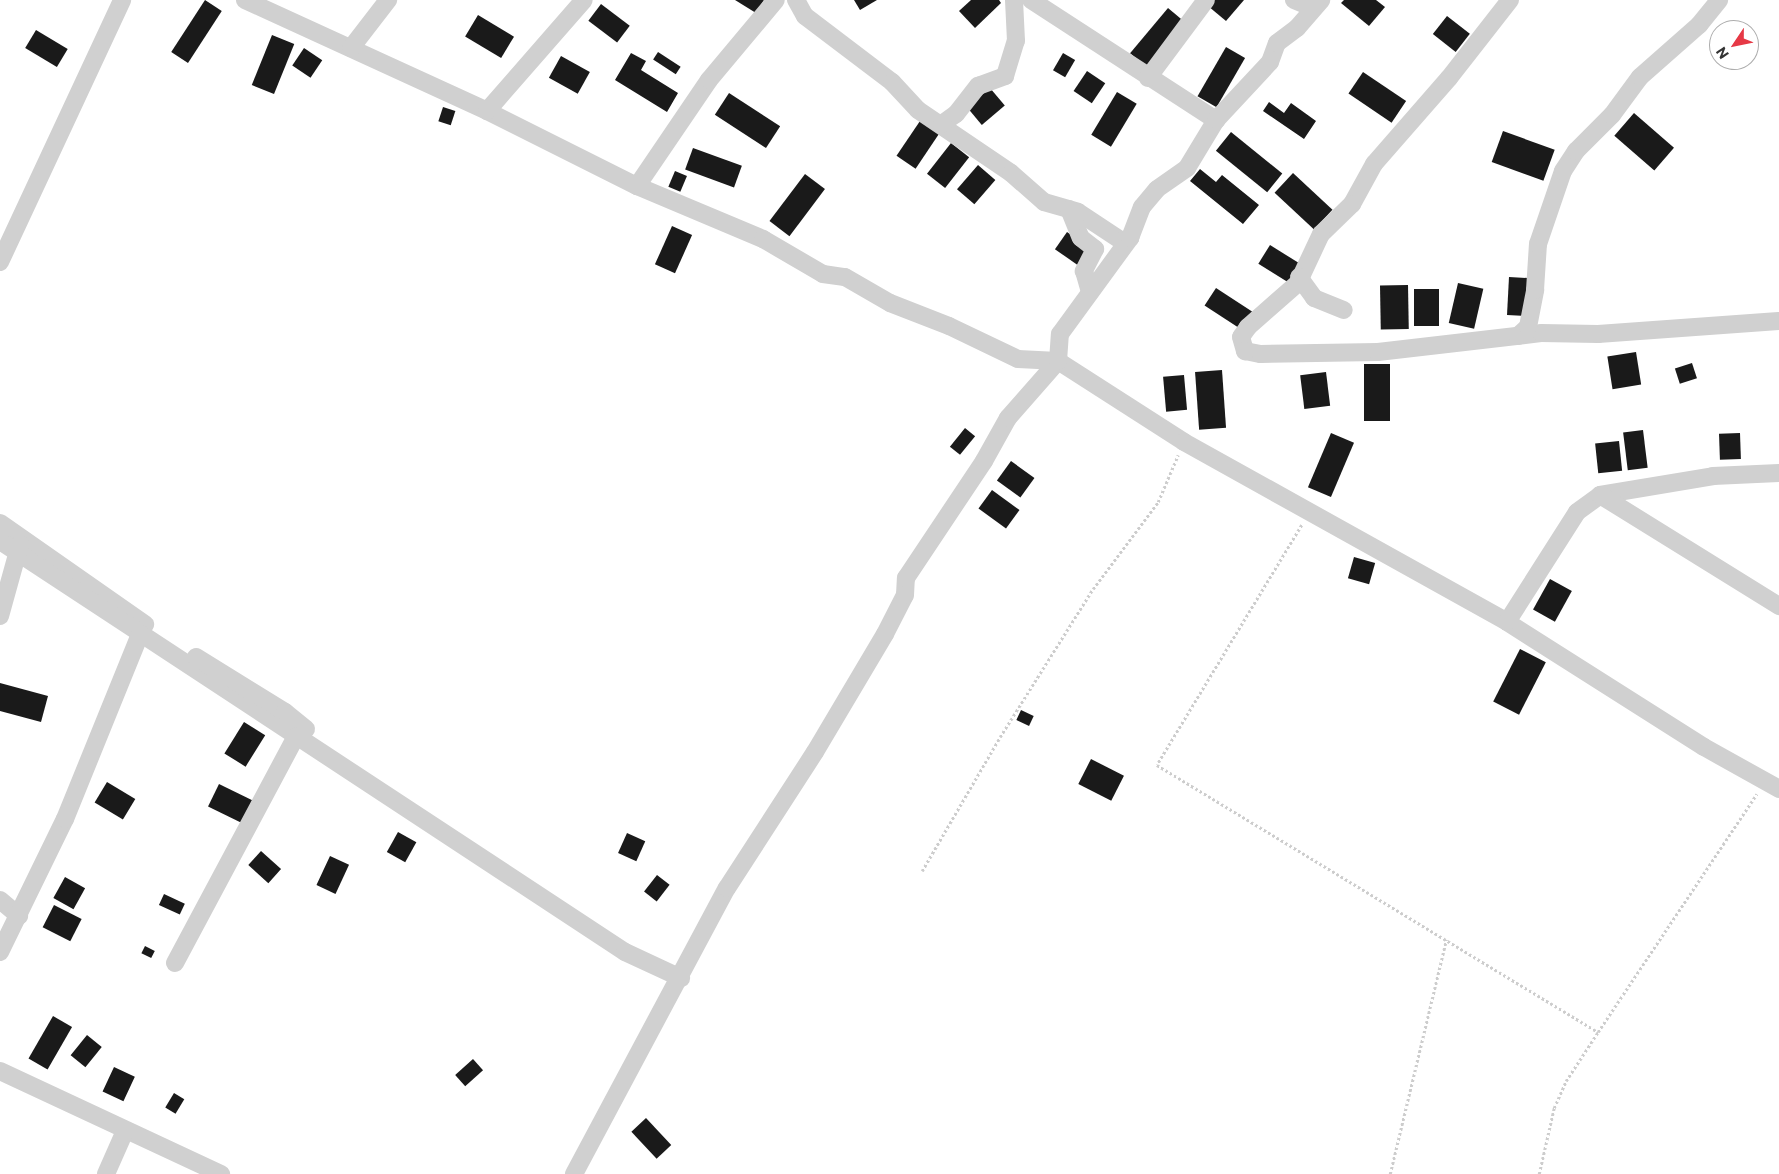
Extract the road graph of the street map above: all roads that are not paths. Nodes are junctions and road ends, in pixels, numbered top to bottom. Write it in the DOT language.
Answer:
graph roads {
  1 [pos="114,0"];
  2 [pos="122,0"];
  3 [pos="245,0"];
  4 [pos="388,0"];
  5 [pos="584,0"];
  6 [pos="776,0"];
  7 [pos="796,0"];
  8 [pos="1014,0"];
  9 [pos="1031,0"];
  10 [pos="1206,0"];
  11 [pos="1294,0"];
  12 [pos="1510,0"];
  13 [pos="1719,0"];
  14 [pos="1319,2"];
  15 [pos="351,48"];
  16 [pos="1148,78"];
  17 [pos="487,111"];
  18 [pos="1216,120"];
  19 [pos="942,124"];
  20 [pos="637,186"];
  21 [pos="1069,209"];
  22 [pos="1130,238"];
  23 [pos="0,239"];
  24 [pos="0,262"];
  25 [pos="1299,277"];
  26 [pos="1090,292"];
  27 [pos="1344,310"];
  28 [pos="1779,321"];
  29 [pos="1518,336"];
  30 [pos="1058,361"];
  31 [pos="1779,473"];
  32 [pos="1600,495"];
  33 [pos="0,523"];
  34 [pos="12,544"];
  35 [pos="0,601"];
  36 [pos="1779,606"];
  37 [pos="0,616"];
  38 [pos="1507,622"];
  39 [pos="140,634"];
  40 [pos="301,733"];
  41 [pos="1772,785"];
  42 [pos="0,900"];
  43 [pos="19,916"];
  44 [pos="0,952"];
  45 [pos="175,963"];
  46 [pos="681,978"];
  47 [pos="0,1071"];
  48 [pos="125,1130"];
  49 [pos="106,1174"];
  50 [pos="221,1174"];
  51 [pos="574,1174"];
  1 -- 23 [label="street"];
  2 -- 24 [label="street"];
  3 -- 15 [label="street"];
  4 -- 15 [label="street"];
  5 -- 17 [label="street"];
  6 -- 20 [label="street"];
  7 -- 19 [label="street"];
  8 -- 19 [label="street"];
  9 -- 16 [label="street"];
  10 -- 16 [label="street"];
  11 -- 14 [label="street"];
  12 -- 25 [label="street"];
  13 -- 29 [label="street"];
  14 -- 18 [label="street"];
  15 -- 17 [label="street"];
  16 -- 18 [label="street"];
  17 -- 20 [label="street"];
  18 -- 22 [label="street"];
  19 -- 21 [label="street"];
  20 -- 30 [label="street"];
  21 -- 22 [label="street"];
  21 -- 26 [label="street"];
  22 -- 26 [label="street"];
  25 -- 27 [label="street"];
  25 -- 29 [label="street"];
  26 -- 30 [label="street"];
  28 -- 29 [label="street"];
  30 -- 38 [label="street"];
  30 -- 46 [label="street"];
  31 -- 32 [label="street"];
  32 -- 36 [label="street"];
  32 -- 38 [label="street"];
  33 -- 34 [label="street"];
  34 -- 35 [label="street"];
  34 -- 37 [label="street"];
  34 -- 39 [label="street"];
  34 -- 40 [label="street"];
  38 -- 41 [label="street"];
  39 -- 40 [label="street"];
  39 -- 43 [label="street"];
  40 -- 45 [label="street"];
  40 -- 46 [label="street"];
  42 -- 43 [label="street"];
  43 -- 44 [label="street"];
  46 -- 51 [label="street"];
  47 -- 48 [label="street"];
  48 -- 49 [label="street"];
  48 -- 50 [label="street"];
}
